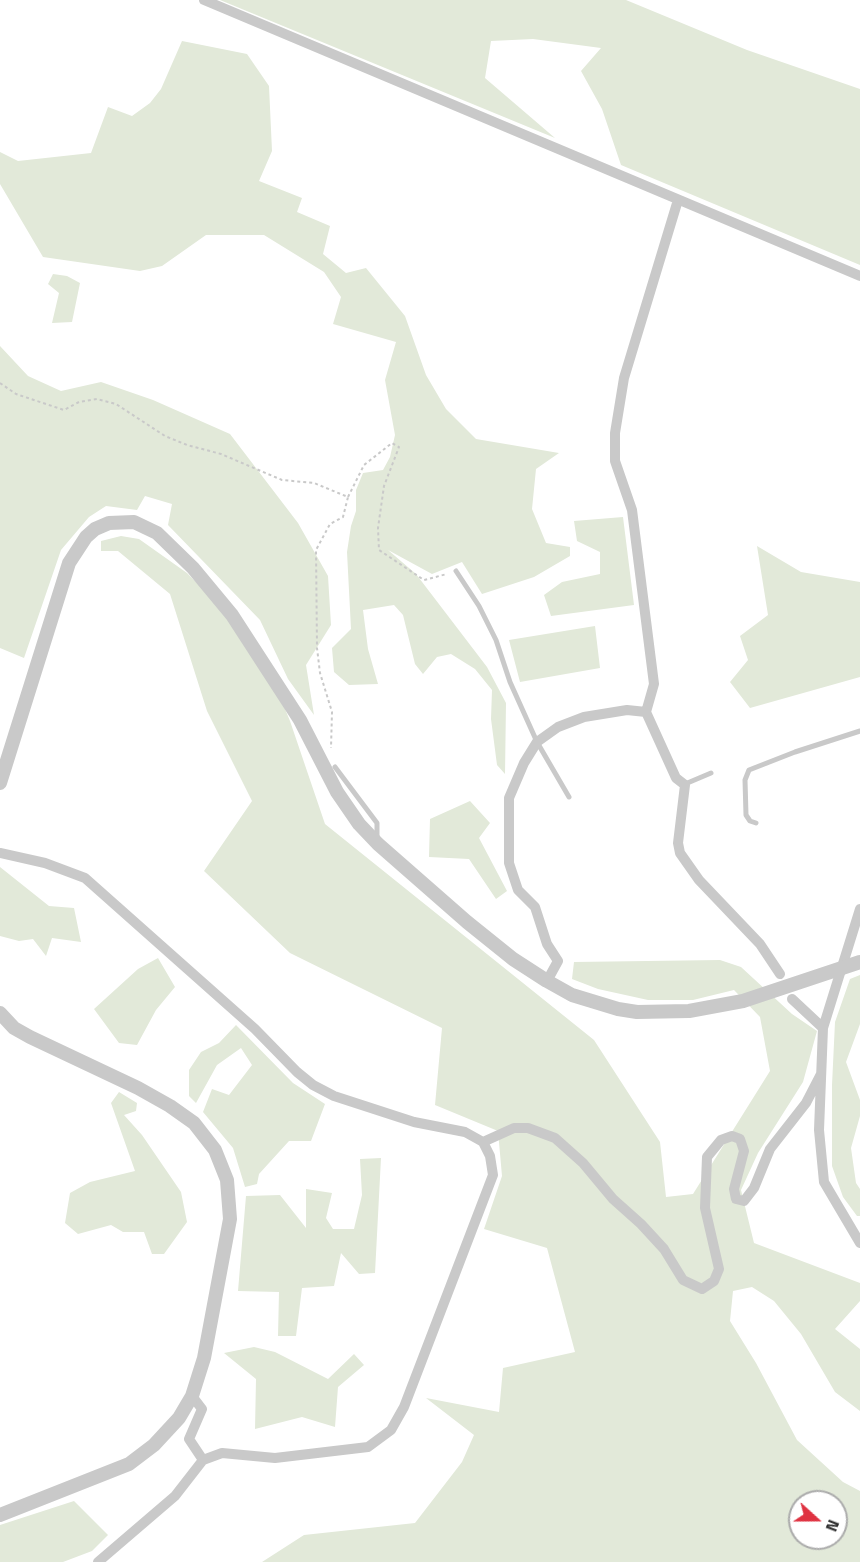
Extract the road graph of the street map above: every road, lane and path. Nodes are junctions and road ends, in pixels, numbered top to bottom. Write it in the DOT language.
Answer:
graph roads {
  1 [pos="204,0"];
  2 [pos="678,200"];
  3 [pos="860,276"];
  4 [pos="0,383"];
  5 [pos="348,497"];
  6 [pos="456,571"];
  7 [pos="646,712"];
  8 [pos="860,731"];
  9 [pos="537,742"];
  10 [pos="335,766"];
  11 [pos="711,773"];
  12 [pos="0,783"];
  13 [pos="684,785"];
  14 [pos="569,797"];
  15 [pos="756,823"];
  16 [pos="378,844"];
  17 [pos="0,853"];
  18 [pos="860,909"];
  19 [pos="851,964"];
  20 [pos="780,974"];
  21 [pos="547,981"];
  22 [pos="792,999"];
  23 [pos="0,1013"];
  24 [pos="824,1028"];
  25 [pos="821,1074"];
  26 [pos="483,1142"];
  27 [pos="860,1243"];
  28 [pos="192,1396"];
  29 [pos="203,1460"];
  30 [pos="0,1515"];
  31 [pos="98,1562"];
  1 -- 2 [label="street"];
  2 -- 3 [label="street"];
  2 -- 7 [label="street"];
  4 -- 5 [label="path"];
  5 -- 6 [label="path"];
  5 -- 10 [label="path"];
  6 -- 9 [label="lane"];
  7 -- 9 [label="street"];
  7 -- 13 [label="street"];
  8 -- 15 [label="lane"];
  9 -- 14 [label="lane"];
  9 -- 21 [label="street"];
  10 -- 16 [label="lane"];
  11 -- 13 [label="lane"];
  12 -- 16 [label="street"];
  13 -- 20 [label="street"];
  16 -- 21 [label="street"];
  17 -- 26 [label="street"];
  18 -- 19 [label="street"];
  19 -- 21 [label="street"];
  19 -- 24 [label="street"];
  22 -- 24 [label="street"];
  23 -- 28 [label="street"];
  24 -- 25 [label="street"];
  25 -- 26 [label="street"];
  25 -- 27 [label="street"];
  26 -- 29 [label="street"];
  28 -- 29 [label="street"];
  28 -- 30 [label="street"];
  29 -- 31 [label="street"];
}
